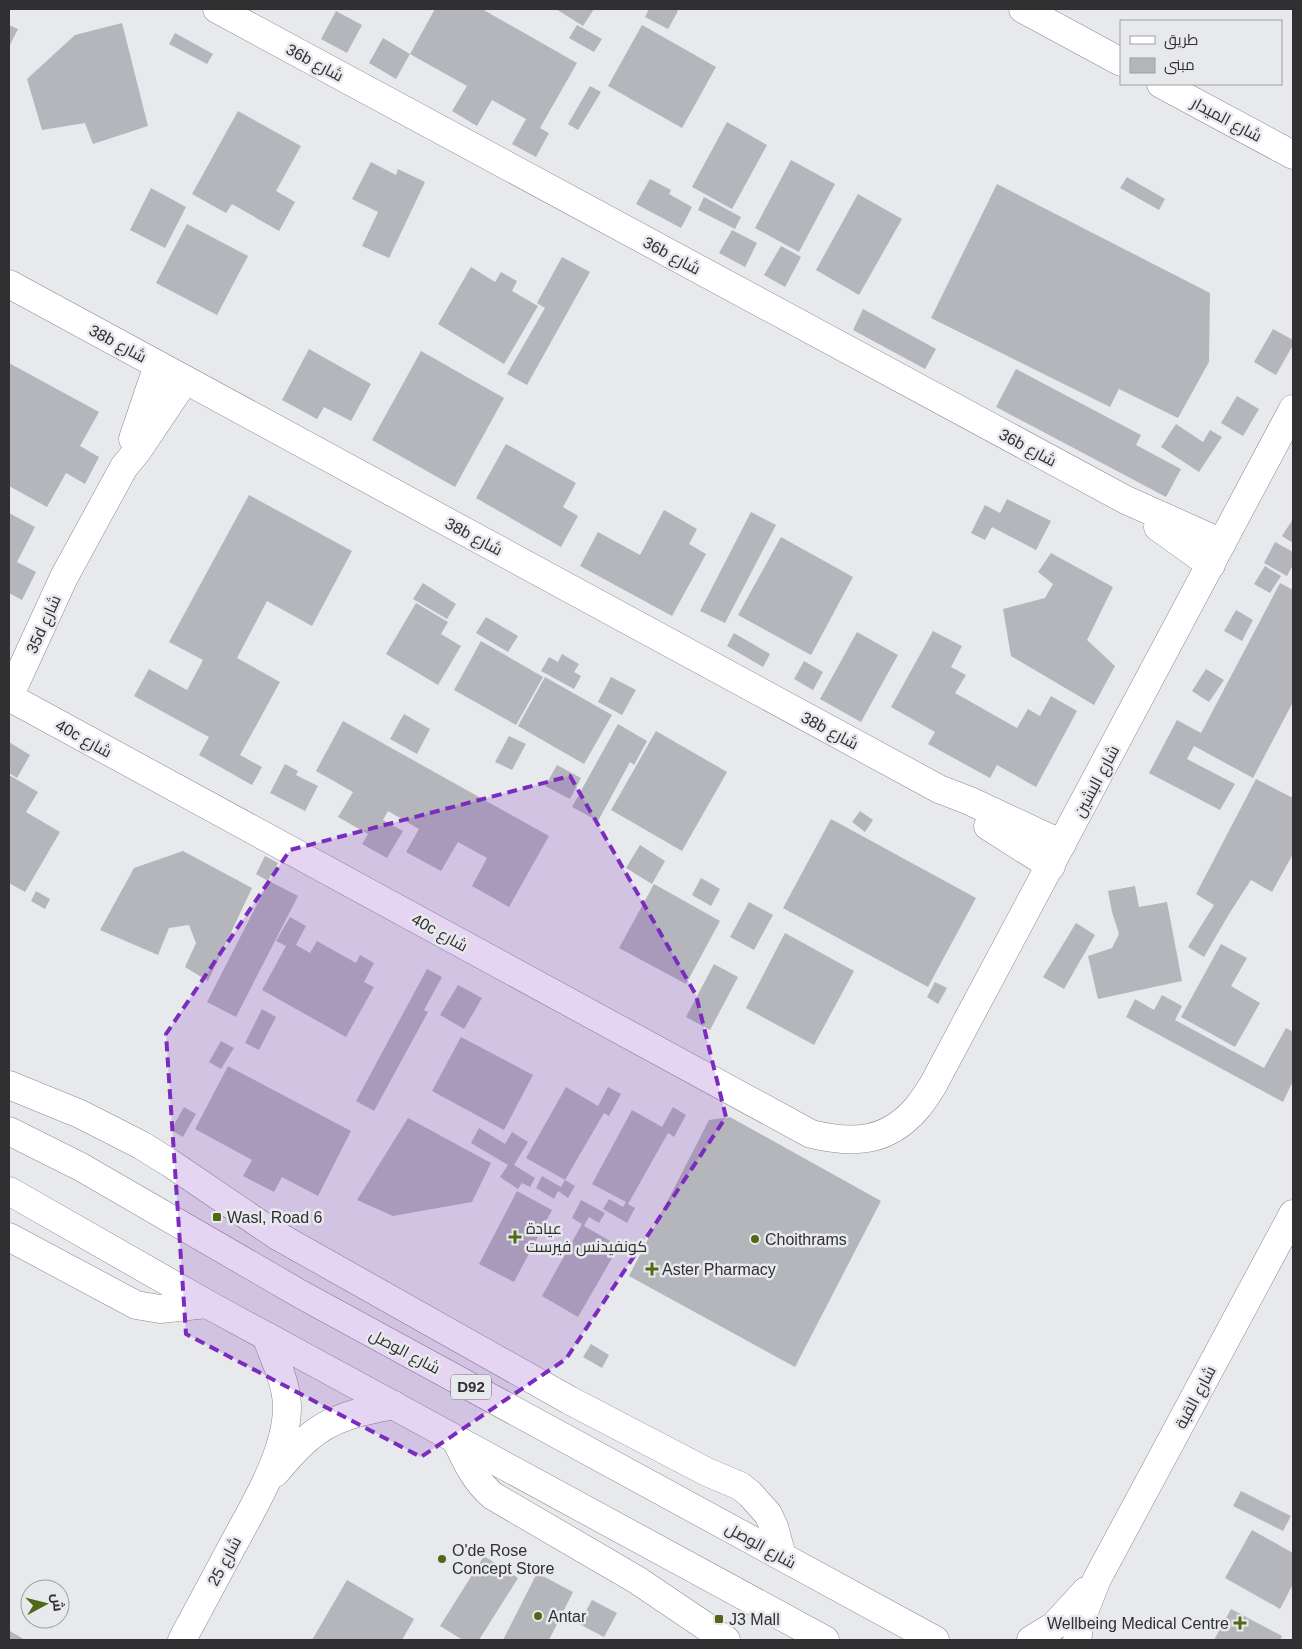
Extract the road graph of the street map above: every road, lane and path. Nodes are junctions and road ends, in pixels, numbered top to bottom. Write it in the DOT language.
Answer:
graph roads {
  1 [pos="217,9"];
  2 [pos="1023,9"];
  3 [pos="1120,61"];
  4 [pos="1163,85"];
  5 [pos="1293,155"];
  6 [pos="9,284"];
  7 [pos="158,365"];
  8 [pos="185,380"];
  9 [pos="1293,409"];
  10 [pos="124,467"];
  11 [pos="1216,554"];
  12 [pos="64,577"];
  13 [pos="9,654"];
  14 [pos="9,697"];
  15 [pos="1056,855"];
  16 [pos="9,1085"];
  17 [pos="9,1131"];
  18 [pos="878,1136"];
  19 [pos="9,1191"];
  20 [pos="1293,1214"];
  21 [pos="9,1237"];
  22 [pos="207,1304"];
  23 [pos="266,1336"];
  24 [pos="394,1405"];
  25 [pos="456,1440"];
  26 [pos="267,1482"];
  27 [pos="782,1556"];
  28 [pos="1097,1579"];
  29 [pos="182,1640"];
  30 [pos="726,1640"];
  31 [pos="825,1640"];
  32 [pos="935,1640"];
  33 [pos="1031,1640"];
  34 [pos="1077,1640"];
  1 -- 11 [label="street, 36b شارع"];
  2 -- 3 [label="street"];
  4 -- 5 [label="street, شارع الميدار"];
  6 -- 7 [label="street, 38b شارع"];
  7 -- 8 [label="street, 38b شارع"];
  7 -- 10 [label="street, 35d شارع"];
  8 -- 10 [label="street, 35d شارع"];
  8 -- 15 [label="street, 38b شارع"];
  9 -- 11 [label="street, شارع البشين"];
  10 -- 12 [label="street, 35d شارع"];
  11 -- 15 [label="street, شارع البشين"];
  12 -- 13 [label="street, 35d شارع"];
  12 -- 14 [label="street, 35d شارع"];
  14 -- 18 [label="street, 40c شارع"];
  15 -- 18 [label="street, شارع البشين"];
  16 -- 27 [label="street"];
  17 -- 27 [label="street, شارع الوصل / D92"];
  19 -- 22 [label="street"];
  20 -- 28 [label="street, شارع القبة"];
  21 -- 22 [label="street"];
  22 -- 23 [label="street"];
  23 -- 24 [label="street"];
  23 -- 26 [label="street, شارع 25"];
  24 -- 25 [label="street"];
  24 -- 26 [label="street, شارع 25"];
  25 -- 30 [label="street"];
  25 -- 31 [label="street"];
  26 -- 29 [label="street, شارع 25"];
  27 -- 32 [label="street, شارع الوصل / D92"];
  28 -- 33 [label="street, شارع القبة"];
  28 -- 34 [label="street, شارع القبة"];
}
